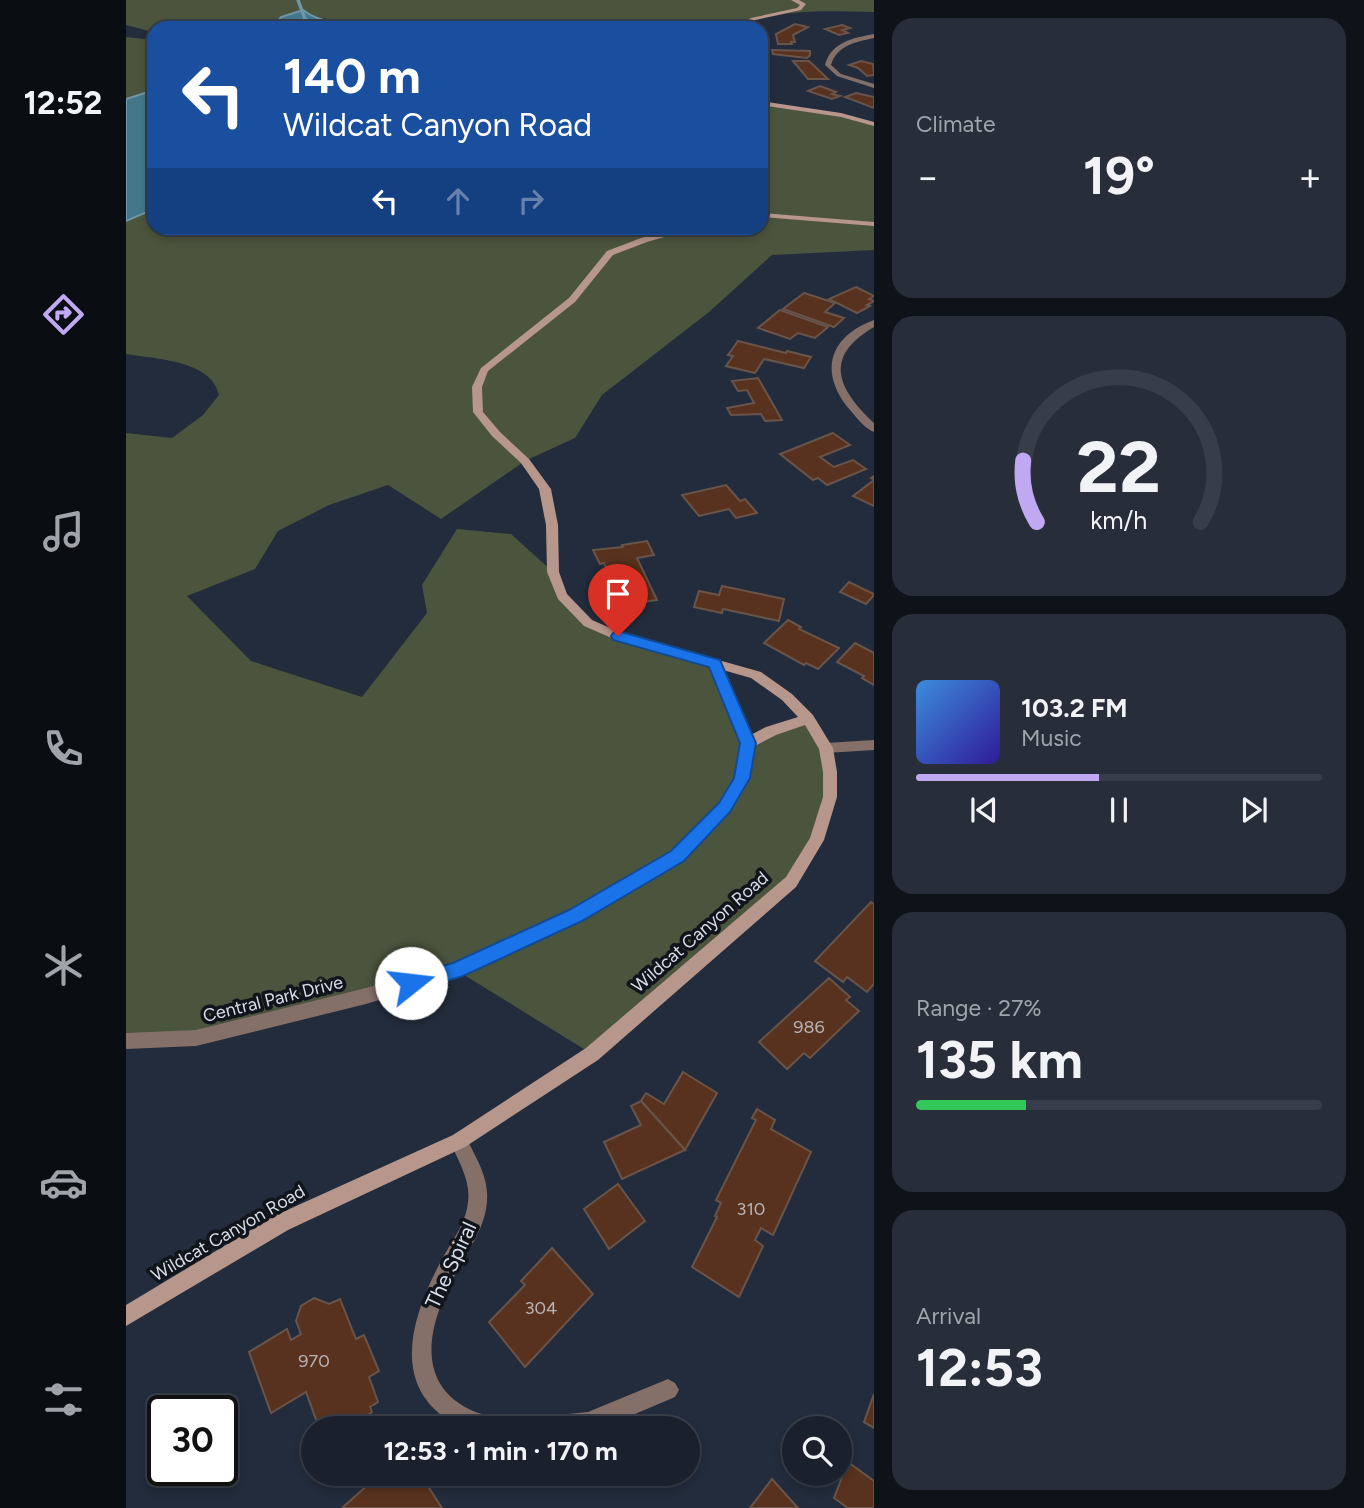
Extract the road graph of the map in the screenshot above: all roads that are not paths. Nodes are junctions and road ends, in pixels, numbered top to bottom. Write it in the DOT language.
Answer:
graph roads {
  1 [pos="794,0"];
  2 [pos="749,21"];
  3 [pos="874,36"];
  4 [pos="874,86"];
  5 [pos="768,104"];
  6 [pos="874,124"];
  7 [pos="768,216"];
  8 [pos="874,225"];
  9 [pos="664,235"];
  10 [pos="874,323"];
  11 [pos="874,429"];
  12 [pos="715,663"];
  13 [pos="808,719"];
  14 [pos="748,743"];
  15 [pos="874,745"];
  16 [pos="826,748"];
  17 [pos="126,1041"];
  18 [pos="460,1141"];
  19 [pos="126,1316"];
  20 [pos="668,1390"];
  21 [pos="463,1416"];
  22 [pos="605,1416"];
  1 -- 2 [label="street"];
  3 -- 4 [label="street"];
  5 -- 6 [label="street"];
  7 -- 8 [label="street"];
  9 -- 12 [label="street, Wildcat Canyon Road"];
  10 -- 11 [label="street"];
  12 -- 13 [label="street, Wildcat Canyon Road"];
  12 -- 14 [label="street"];
  13 -- 14 [label="street"];
  13 -- 16 [label="street, Wildcat Canyon Road"];
  14 -- 17 [label="street, Central Park Drive"];
  15 -- 16 [label="street"];
  16 -- 18 [label="street, Wildcat Canyon Road"];
  18 -- 19 [label="street, Wildcat Canyon Road"];
  18 -- 21 [label="street, The Spiral"];
  20 -- 22 [label="street"];
}
